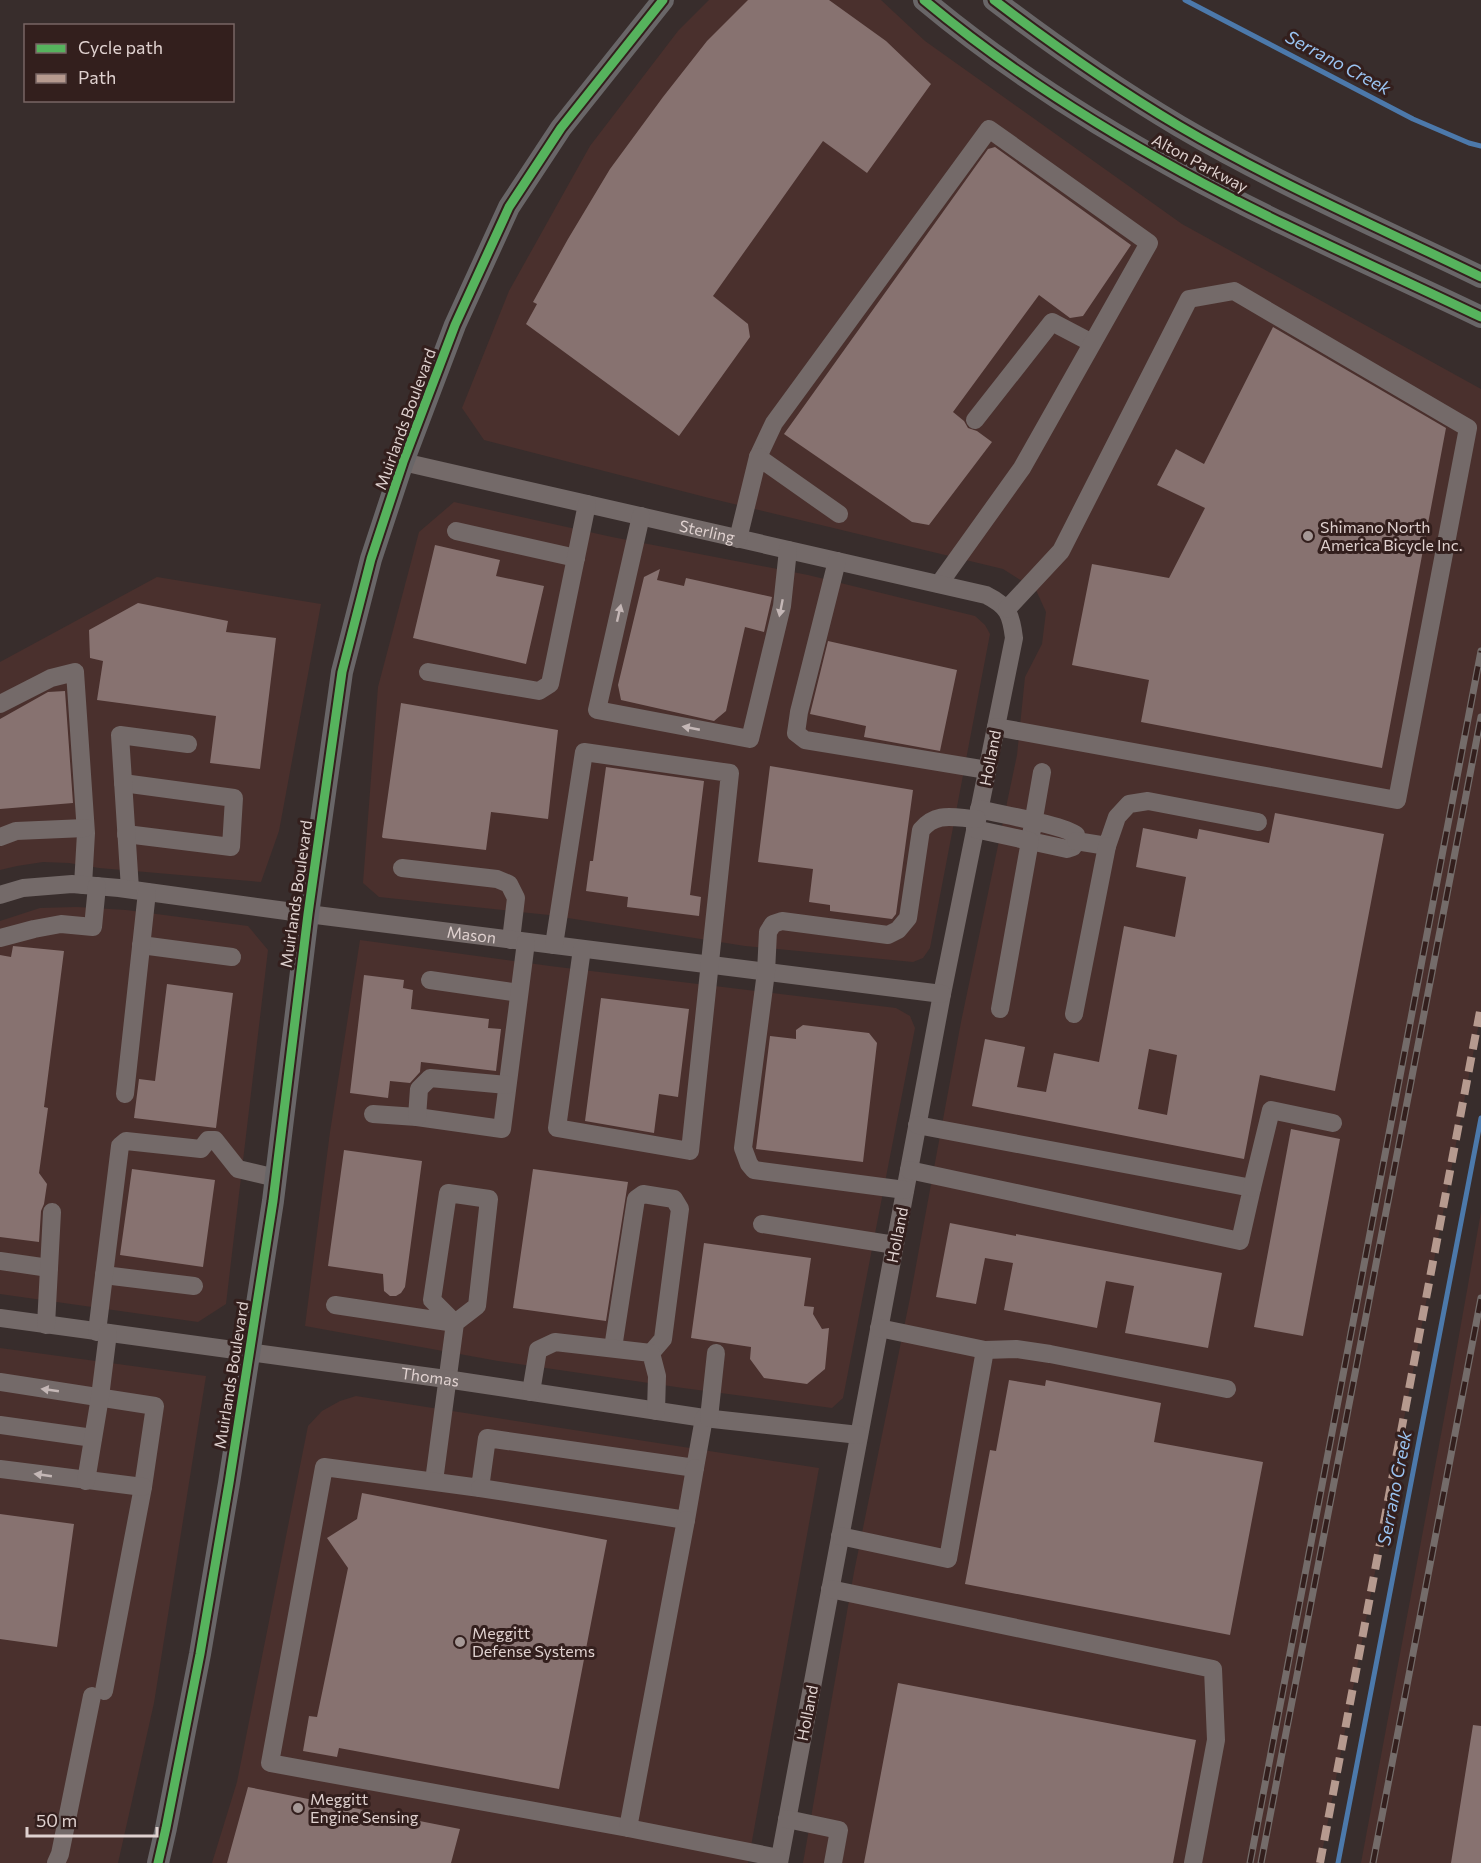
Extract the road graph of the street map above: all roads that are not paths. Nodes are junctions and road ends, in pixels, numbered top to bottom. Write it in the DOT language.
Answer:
graph roads {
  1 [pos="663,0"];
  2 [pos="924,0"];
  3 [pos="994,0"];
  4 [pos="1474,273"];
  5 [pos="1481,317"];
  6 [pos="1092,343"];
  7 [pos="975,420"];
  8 [pos="758,457"];
  9 [pos="403,462"];
  10 [pos="587,504"];
  11 [pos="839,514"];
  12 [pos="640,516"];
  13 [pos="456,531"];
  14 [pos="738,539"];
  15 [pos="788,550"];
  16 [pos="576,558"];
  17 [pos="837,561"];
  18 [pos="939,584"];
  19 [pos="1006,609"];
  20 [pos="428,672"];
  21 [pos="0,704"];
  22 [pos="996,727"];
  23 [pos="188,744"];
  24 [pos="987,770"];
  25 [pos="1042,772"];
  26 [pos="123,783"];
  27 [pos="977,819"];
  28 [pos="1034,822"];
  29 [pos="1258,822"];
  30 [pos="85,828"];
  31 [pos="126,834"];
  32 [pos="0,837"];
  33 [pos="1030,841"];
  34 [pos="1076,841"];
  35 [pos="1107,846"];
  36 [pos="402,868"];
  37 [pos="90,886"];
  38 [pos="2,889"];
  39 [pos="139,891"];
  40 [pos="308,914"];
  41 [pos="0,938"];
  42 [pos="519,941"];
  43 [pos="141,945"];
  44 [pos="554,945"];
  45 [pos="582,949"];
  46 [pos="232,957"];
  47 [pos="710,965"];
  48 [pos="766,972"];
  49 [pos="430,980"];
  50 [pos="519,993"];
  51 [pos="942,994"];
  52 [pos="1000,1010"];
  53 [pos="1074,1014"];
  54 [pos="507,1084"];
  55 [pos="125,1094"];
  56 [pos="374,1114"];
  57 [pos="417,1117"];
  58 [pos="1333,1124"];
  59 [pos="917,1125"];
  60 [pos="909,1170"];
  61 [pos="276,1178"];
  62 [pos="1252,1188"];
  63 [pos="905,1190"];
  64 [pos="52,1212"];
  65 [pos="762,1224"];
  66 [pos="895,1245"];
  67 [pos="0,1261"];
  68 [pos="49,1268"];
  69 [pos="104,1275"];
  70 [pos="194,1286"];
  71 [pos="335,1305"];
  72 [pos="0,1318"];
  73 [pos="455,1323"];
  74 [pos="46,1325"];
  75 [pos="879,1328"];
  76 [pos="103,1332"];
  77 [pos="613,1348"];
  78 [pos="985,1350"];
  79 [pos="249,1353"];
  80 [pos="651,1353"];
  81 [pos="716,1353"];
  82 [pos="446,1379"];
  83 [pos="0,1382"];
  84 [pos="1227,1389"];
  85 [pos="531,1392"];
  86 [pos="100,1397"];
  87 [pos="656,1411"];
  88 [pos="707,1418"];
  89 [pos="0,1425"];
  90 [pos="859,1435"];
  91 [pos="93,1438"];
  92 [pos="0,1468"];
  93 [pos="695,1468"];
  94 [pos="86,1481"];
  95 [pos="434,1481"];
  96 [pos="143,1487"];
  97 [pos="480,1488"];
  98 [pos="686,1520"];
  99 [pos="840,1536"];
  100 [pos="830,1589"];
  101 [pos="787,1819"];
  102 [pos="628,1828"];
  103 [pos="779,1861"];
  104 [pos="56,1863"];
  105 [pos="158,1863"];
  106 [pos="833,1863"];
  107 [pos="1193,1863"];
  1 -- 9 [label="main road, Muirlands Boulevard"];
  2 -- 5 [label="main road, Alton Parkway"];
  3 -- 4 [label="main road, Alton Parkway"];
  6 -- 7 [label="street"];
  6 -- 8 [label="street"];
  6 -- 18 [label="street"];
  8 -- 11 [label="street"];
  8 -- 14 [label="street"];
  9 -- 10 [label="street, Sterling"];
  9 -- 40 [label="main road, Muirlands Boulevard"];
  10 -- 12 [label="street, Sterling"];
  10 -- 16 [label="street"];
  12 -- 14 [label="street, Sterling"];
  15 -- 12 [label="street, one-way"];
  13 -- 16 [label="street"];
  14 -- 15 [label="street, Sterling"];
  15 -- 17 [label="street, Sterling"];
  16 -- 20 [label="street"];
  17 -- 18 [label="street, Sterling"];
  17 -- 24 [label="street"];
  18 -- 19 [label="street, Sterling"];
  19 -- 22 [label="street, Holland"];
  19 -- 22 [label="street"];
  21 -- 30 [label="street"];
  22 -- 24 [label="street, Holland"];
  23 -- 26 [label="street"];
  24 -- 27 [label="street, Holland"];
  25 -- 28 [label="street"];
  26 -- 31 [label="street"];
  26 -- 31 [label="street"];
  27 -- 28 [label="street"];
  27 -- 33 [label="street"];
  27 -- 48 [label="street"];
  27 -- 51 [label="street, Holland"];
  28 -- 33 [label="street"];
  28 -- 34 [label="street"];
  29 -- 35 [label="street"];
  30 -- 32 [label="street"];
  30 -- 37 [label="street"];
  31 -- 39 [label="street"];
  33 -- 34 [label="street"];
  33 -- 52 [label="street"];
  34 -- 35 [label="street"];
  35 -- 53 [label="street"];
  36 -- 42 [label="street"];
  37 -- 38 [label="street, Mason"];
  37 -- 39 [label="street, Mason"];
  37 -- 41 [label="street"];
  39 -- 40 [label="street, Mason"];
  39 -- 43 [label="street"];
  40 -- 42 [label="street, Mason"];
  40 -- 61 [label="main road, Muirlands Boulevard"];
  42 -- 44 [label="street, Mason"];
  42 -- 50 [label="street"];
  43 -- 46 [label="street"];
  43 -- 55 [label="street"];
  44 -- 45 [label="street, Mason"];
  44 -- 47 [label="street"];
  45 -- 47 [label="street, Mason"];
  45 -- 47 [label="street"];
  47 -- 48 [label="street, Mason"];
  48 -- 51 [label="street, Mason"];
  48 -- 63 [label="street"];
  49 -- 50 [label="street"];
  50 -- 54 [label="street"];
  51 -- 59 [label="street, Holland"];
  54 -- 57 [label="street"];
  54 -- 57 [label="street"];
  56 -- 57 [label="street"];
  58 -- 62 [label="street"];
  59 -- 60 [label="street, Holland"];
  59 -- 62 [label="street"];
  60 -- 62 [label="street"];
  60 -- 63 [label="street, Holland"];
  61 -- 69 [label="street"];
  61 -- 79 [label="main road, Muirlands Boulevard"];
  63 -- 66 [label="street, Holland"];
  64 -- 68 [label="street"];
  65 -- 66 [label="street"];
  66 -- 75 [label="street, Holland"];
  67 -- 68 [label="street"];
  68 -- 74 [label="street"];
  69 -- 70 [label="street"];
  69 -- 76 [label="street"];
  71 -- 73 [label="street"];
  72 -- 74 [label="street, Thomas"];
  73 -- 73 [label="street"];
  73 -- 82 [label="street"];
  74 -- 76 [label="street, Thomas"];
  75 -- 78 [label="street"];
  75 -- 90 [label="street, Holland"];
  76 -- 79 [label="street, Thomas"];
  76 -- 86 [label="street"];
  77 -- 80 [label="street"];
  77 -- 80 [label="street"];
  77 -- 85 [label="street"];
  78 -- 84 [label="street"];
  78 -- 99 [label="street"];
  79 -- 82 [label="street, Thomas"];
  79 -- 105 [label="main road, Muirlands Boulevard"];
  80 -- 87 [label="street"];
  81 -- 88 [label="street"];
  82 -- 85 [label="street, Thomas"];
  82 -- 95 [label="street"];
  86 -- 83 [label="street, one-way"];
  85 -- 87 [label="street, Thomas"];
  86 -- 91 [label="street"];
  86 -- 96 [label="street"];
  87 -- 88 [label="street, Thomas"];
  88 -- 90 [label="street, Thomas"];
  88 -- 93 [label="street"];
  89 -- 91 [label="street"];
  90 -- 99 [label="street, Holland"];
  91 -- 94 [label="street"];
  94 -- 92 [label="street, one-way"];
  93 -- 97 [label="street"];
  93 -- 98 [label="street"];
  94 -- 96 [label="street"];
  95 -- 97 [label="street"];
  95 -- 102 [label="street"];
  96 -- 104 [label="street"];
  97 -- 98 [label="street"];
  98 -- 102 [label="street"];
  99 -- 100 [label="street, Holland"];
  100 -- 101 [label="street, Holland"];
  100 -- 107 [label="street"];
  101 -- 103 [label="street, Holland"];
  101 -- 106 [label="street"];
  102 -- 103 [label="street"];
}
